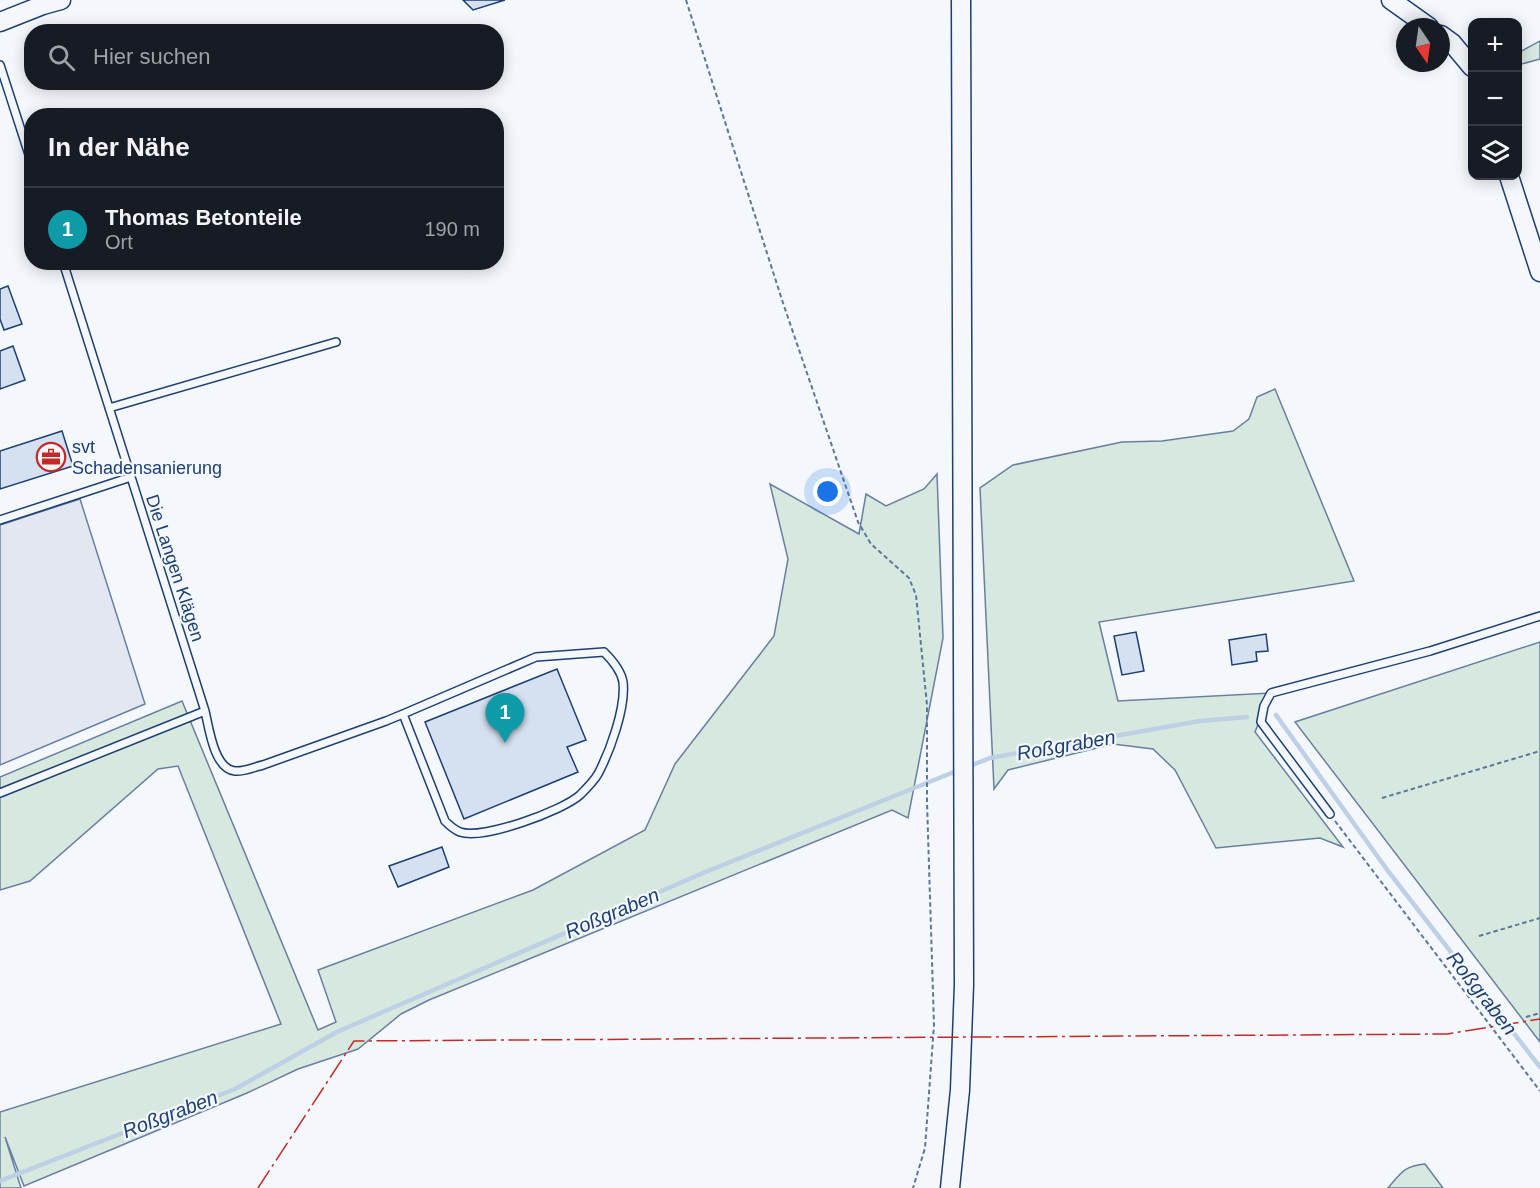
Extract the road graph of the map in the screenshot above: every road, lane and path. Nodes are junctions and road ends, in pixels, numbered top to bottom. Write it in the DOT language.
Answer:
graph roads {
  1 [pos="61,0"];
  2 [pos="686,0"];
  3 [pos="961,0"];
  4 [pos="1391,0"];
  5 [pos="1416,18"];
  6 [pos="0,22"];
  7 [pos="1450,42"];
  8 [pos="1468,61"];
  9 [pos="0,65"];
  10 [pos="24,139"];
  11 [pos="1510,180"];
  12 [pos="66,270"];
  13 [pos="1540,272"];
  14 [pos="336,342"];
  15 [pos="109,408"];
  16 [pos="131,477"];
  17 [pos="0,520"];
  18 [pos="1540,616"];
  19 [pos="205,711"];
  20 [pos="403,714"];
  21 [pos="1540,751"];
  22 [pos="0,794"];
  23 [pos="1382,798"];
  24 [pos="1330,814"];
  25 [pos="1540,918"];
  26 [pos="1479,936"];
  27 [pos="1540,1013"];
  28 [pos="1526,1017"];
  29 [pos="1540,1091"];
  30 [pos="914,1188"];
  31 [pos="950,1188"];
  1 -- 6 [label="main road"];
  2 -- 30 [label="path"];
  3 -- 31 [label="main road"];
  4 -- 5 [label="main road"];
  7 -- 8 [label="main road"];
  9 -- 10 [label="lane"];
  11 -- 13 [label="main road"];
  12 -- 15 [label="lane, Die Langen Klägen"];
  14 -- 15 [label="lane"];
  15 -- 16 [label="lane, Die Langen Klägen"];
  16 -- 17 [label="lane"];
  16 -- 19 [label="lane, Die Langen Klägen"];
  18 -- 24 [label="lane"];
  19 -- 20 [label="lane, Die Langen Klägen"];
  19 -- 22 [label="lane"];
  20 -- 20 [label="lane"];
  21 -- 23 [label="path"];
  24 -- 29 [label="path"];
  25 -- 26 [label="path"];
  27 -- 28 [label="path"];
}
